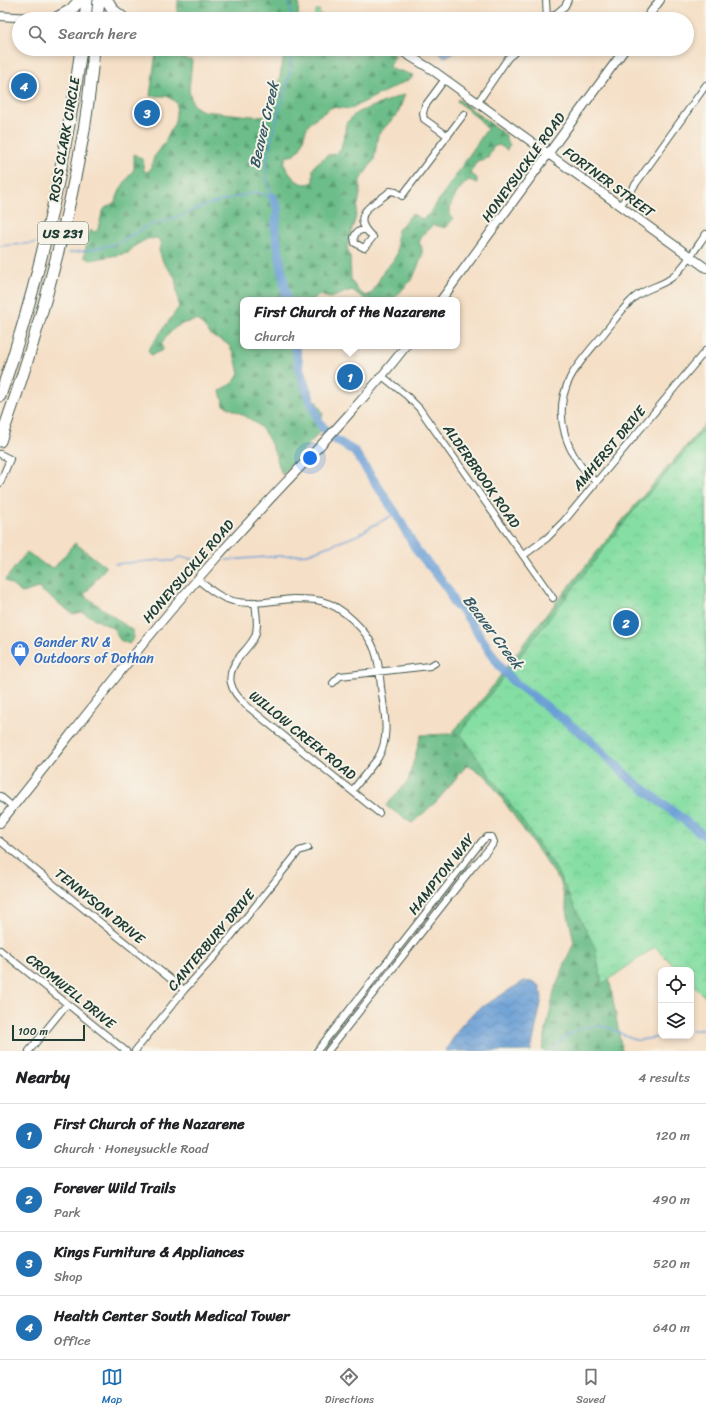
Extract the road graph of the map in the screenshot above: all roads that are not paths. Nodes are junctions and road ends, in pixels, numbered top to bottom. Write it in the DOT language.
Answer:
graph roads {
  1 [pos="80,0"];
  2 [pos="87,0"];
  3 [pos="99,0"];
  4 [pos="107,0"];
  5 [pos="546,0"];
  6 [pos="568,0"];
  7 [pos="660,0"];
  8 [pos="68,12"];
  9 [pos="86,12"];
  10 [pos="98,12"];
  11 [pos="115,12"];
  12 [pos="547,12"];
  13 [pos="558,12"];
  14 [pos="651,12"];
  15 [pos="0,16"];
  16 [pos="12,17"];
  17 [pos="80,56"];
  18 [pos="94,56"];
  19 [pos="411,56"];
  20 [pos="510,56"];
  21 [pos="620,56"];
  22 [pos="445,79"];
  23 [pos="706,85"];
  24 [pos="478,102"];
  25 [pos="464,114"];
  26 [pos="448,136"];
  27 [pos="548,154"];
  28 [pos="620,206"];
  29 [pos="365,229"];
  30 [pos="706,234"];
  31 [pos="690,256"];
  32 [pos="706,268"];
  33 [pos="33,288"];
  34 [pos="443,297"];
  35 [pos="42,312"];
  36 [pos="25,317"];
  37 [pos="35,336"];
  38 [pos="404,349"];
  39 [pos="706,350"];
  40 [pos="382,376"];
  41 [pos="0,396"];
  42 [pos="0,441"];
  43 [pos="0,454"];
  44 [pos="596,482"];
  45 [pos="0,483"];
  46 [pos="524,555"];
  47 [pos="197,580"];
  48 [pos="553,598"];
  49 [pos="255,602"];
  50 [pos="435,662"];
  51 [pos="379,672"];
  52 [pos="333,683"];
  53 [pos="352,791"];
  54 [pos="0,796"];
  55 [pos="13,806"];
  56 [pos="379,813"];
  57 [pos="0,822"];
  58 [pos="0,841"];
  59 [pos="308,848"];
  60 [pos="0,950"];
  61 [pos="184,990"];
  62 [pos="68,1004"];
  63 [pos="29,1051"];
  64 [pos="126,1051"];
  65 [pos="135,1051"];
  66 [pos="317,1051"];
  67 [pos="328,1051"];
  1 -- 8 [label="highway"];
  2 -- 9 [label="highway"];
  3 -- 10 [label="highway"];
  4 -- 11 [label="highway"];
  5 -- 12 [label="street"];
  6 -- 13 [label="street"];
  7 -- 14 [label="main road"];
  15 -- 16 [label="main road"];
  17 -- 33 [label="highway, ROSS CLARK CIRCLE / US 231"];
  18 -- 35 [label="highway, ROSS CLARK CIRCLE / US 231"];
  19 -- 22 [label="main road, FORTNER STREET"];
  20 -- 24 [label="street"];
  21 -- 27 [label="main road, HONEYSUCKLE ROAD"];
  22 -- 24 [label="main road, FORTNER STREET"];
  22 -- 26 [label="street"];
  23 -- 28 [label="street"];
  24 -- 27 [label="main road, FORTNER STREET"];
  25 -- 26 [label="street"];
  26 -- 29 [label="street"];
  27 -- 28 [label="main road, FORTNER STREET"];
  27 -- 34 [label="main road, HONEYSUCKLE ROAD"];
  28 -- 31 [label="main road, FORTNER STREET"];
  30 -- 31 [label="street"];
  31 -- 32 [label="main road, FORTNER STREET"];
  31 -- 44 [label="street"];
  33 -- 35 [label="highway"];
  33 -- 36 [label="highway, ROSS CLARK CIRCLE / US 231"];
  35 -- 37 [label="highway, ROSS CLARK CIRCLE / US 231"];
  36 -- 37 [label="highway"];
  36 -- 41 [label="highway, ROSS CLARK CIRCLE / US 231"];
  37 -- 42 [label="highway, ROSS CLARK CIRCLE / US 231"];
  38 -- 40 [label="main road, HONEYSUCKLE ROAD"];
  39 -- 44 [label="street, AMHERST DRIVE"];
  40 -- 46 [label="street, ALDERBROOK ROAD"];
  40 -- 47 [label="main road, HONEYSUCKLE ROAD"];
  43 -- 45 [label="street"];
  44 -- 46 [label="street, AMHERST DRIVE"];
  46 -- 48 [label="street, ALDERBROOK ROAD"];
  47 -- 49 [label="street"];
  47 -- 55 [label="main road, HONEYSUCKLE ROAD"];
  49 -- 51 [label="street"];
  49 -- 53 [label="street, WILLOW CREEK ROAD"];
  50 -- 51 [label="street"];
  51 -- 52 [label="street"];
  51 -- 53 [label="street"];
  53 -- 56 [label="street, WILLOW CREEK ROAD"];
  54 -- 55 [label="street"];
  55 -- 57 [label="main road, HONEYSUCKLE ROAD"];
  58 -- 61 [label="street, TENNYSON DRIVE"];
  59 -- 61 [label="street, CANTERBURY DRIVE"];
  60 -- 62 [label="street, CROMWELL DRIVE"];
  61 -- 65 [label="street, CANTERBURY DRIVE"];
  62 -- 63 [label="street"];
  62 -- 64 [label="street, CROMWELL DRIVE"];
  66 -- 67 [label="street, HAMPTON WAY"];
}
